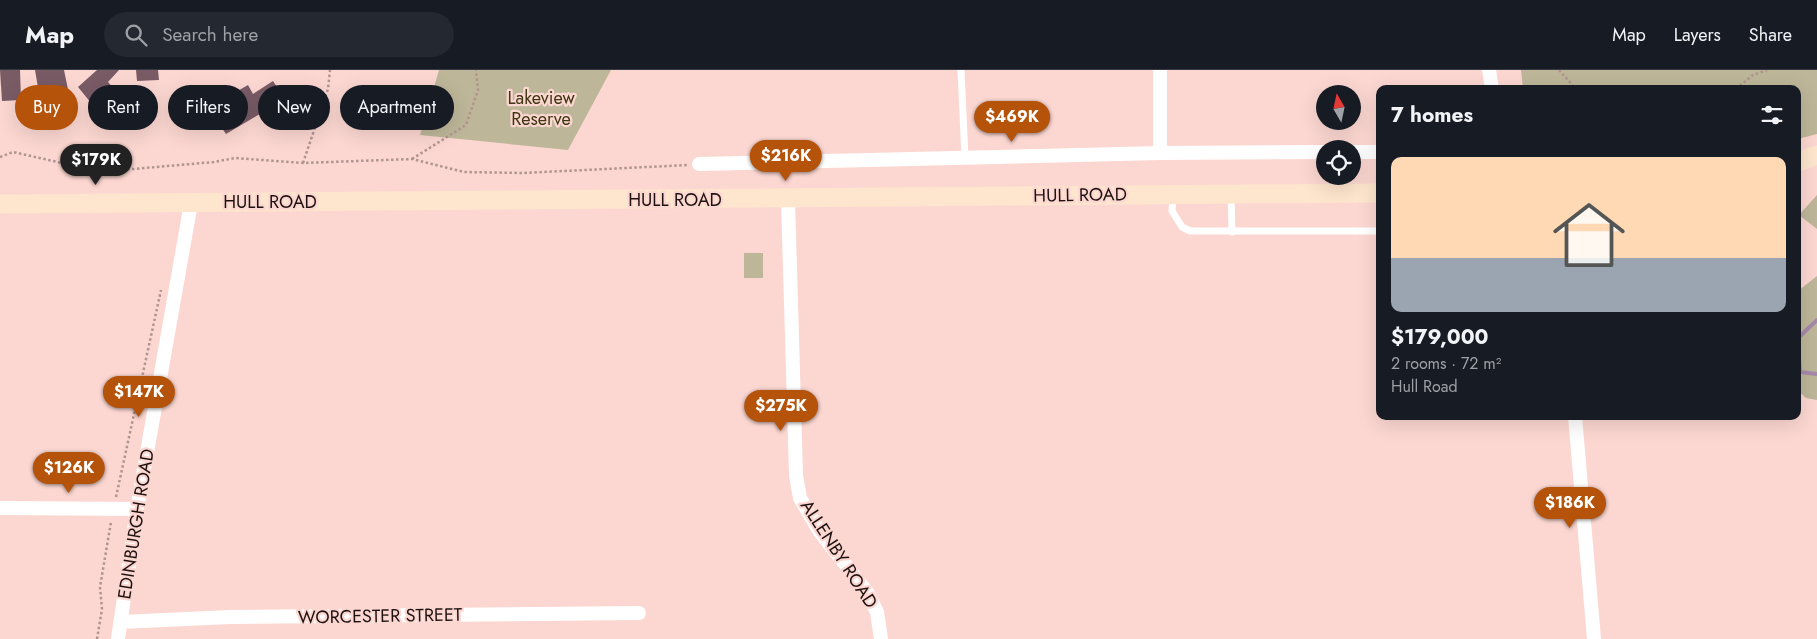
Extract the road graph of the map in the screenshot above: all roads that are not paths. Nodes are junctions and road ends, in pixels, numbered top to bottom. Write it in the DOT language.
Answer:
graph roads {
  1 [pos="961,70"];
  2 [pos="1160,70"];
  3 [pos="1489,70"];
  4 [pos="1491,85"];
  5 [pos="1316,152"];
  6 [pos="1361,152"];
  7 [pos="1376,152"];
  8 [pos="1160,153"];
  9 [pos="1817,155"];
  10 [pos="966,158"];
  11 [pos="1801,161"];
  12 [pos="699,164"];
  13 [pos="1376,193"];
  14 [pos="1174,194"];
  15 [pos="1231,194"];
  16 [pos="788,199"];
  17 [pos="191,202"];
  18 [pos="0,204"];
  19 [pos="1376,231"];
  20 [pos="1232,232"];
  21 [pos="1575,420"];
  22 [pos="0,508"];
  23 [pos="137,509"];
  24 [pos="639,614"];
  25 [pos="121,622"];
  26 [pos="118,639"];
  27 [pos="881,639"];
  28 [pos="1594,639"];
  1 -- 10 [label="lane"];
  2 -- 8 [label="street"];
  3 -- 4 [label="street"];
  5 -- 8 [label="street, HULL ROAD"];
  6 -- 7 [label="street"];
  8 -- 10 [label="street, HULL ROAD"];
  9 -- 11 [label="main road"];
  10 -- 12 [label="street, HULL ROAD"];
  13 -- 15 [label="main road, HULL ROAD"];
  14 -- 15 [label="main road, HULL ROAD"];
  14 -- 16 [label="main road, HULL ROAD"];
  14 -- 20 [label="lane"];
  15 -- 20 [label="lane"];
  16 -- 17 [label="main road, HULL ROAD"];
  16 -- 27 [label="street, ALLENBY ROAD"];
  17 -- 18 [label="main road, HULL ROAD"];
  17 -- 23 [label="street, EDINBURGH ROAD"];
  19 -- 20 [label="lane"];
  21 -- 28 [label="street"];
  22 -- 23 [label="street"];
  23 -- 25 [label="street, EDINBURGH ROAD"];
  24 -- 25 [label="street, WORCESTER STREET"];
  25 -- 26 [label="street, EDINBURGH ROAD"];
}
